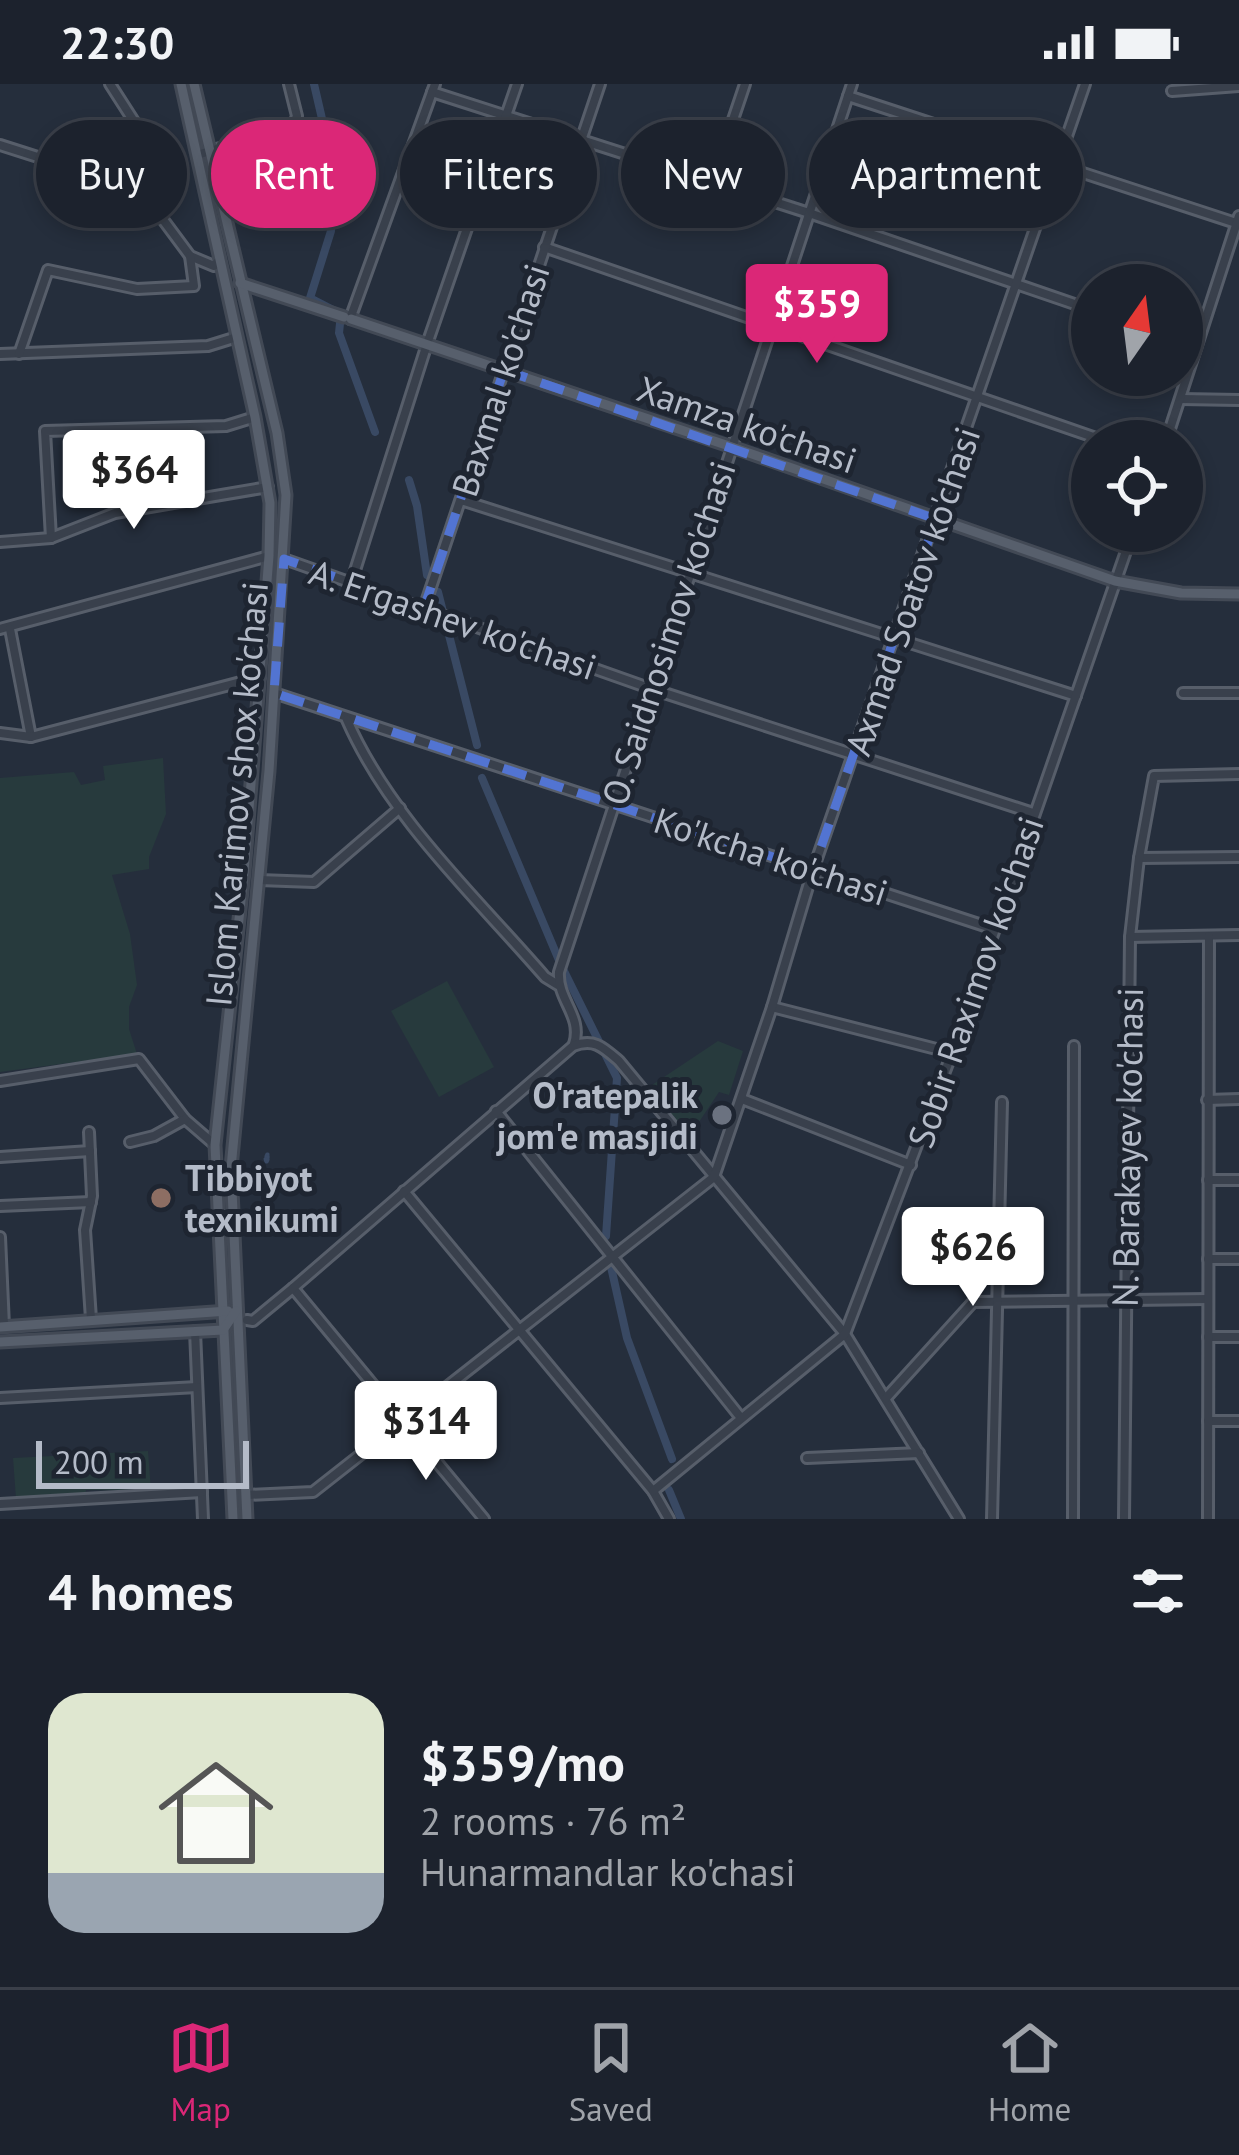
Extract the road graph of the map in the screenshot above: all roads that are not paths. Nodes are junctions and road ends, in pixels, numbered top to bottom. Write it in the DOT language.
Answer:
graph roads {
  1 [pos="110,84"];
  2 [pos="181,84"];
  3 [pos="194,84"];
  4 [pos="290,84"];
  5 [pos="517,84"];
  6 [pos="600,84"];
  7 [pos="745,84"];
  8 [pos="852,84"];
  9 [pos="1085,84"];
  10 [pos="1239,86"];
  11 [pos="434,88"];
  12 [pos="1172,91"];
  13 [pos="848,96"];
  14 [pos="506,116"];
  15 [pos="133,120"];
  16 [pos="519,120"];
  17 [pos="590,120"];
  18 [pos="733,120"];
  19 [pos="840,120"];
  20 [pos="919,120"];
  21 [pos="1072,120"];
  22 [pos="0,145"];
  23 [pos="209,148"];
  24 [pos="195,150"];
  25 [pos="36,156"];
  26 [pos="211,157"];
  27 [pos="1083,174"];
  28 [pos="785,205"];
  29 [pos="210,212"];
  30 [pos="809,213"];
  31 [pos="1237,221"];
  32 [pos="169,228"];
  33 [pos="228,228"];
  34 [pos="551,228"];
  35 [pos="854,228"];
  36 [pos="1035,228"];
  37 [pos="544,247"];
  38 [pos="190,256"];
  39 [pos="220,259"];
  40 [pos="1017,282"];
  41 [pos="240,283"];
  42 [pos="1071,302"];
  43 [pos="344,317"];
  44 [pos="1203,326"];
  45 [pos="769,327"];
  46 [pos="237,337"];
  47 [pos="428,344"];
  48 [pos="0,354"];
  49 [pos="19,354"];
  50 [pos="504,370"];
  51 [pos="1182,396"];
  52 [pos="978,398"];
  53 [pos="1181,399"];
  54 [pos="1239,400"];
  55 [pos="256,418"];
  56 [pos="1174,420"];
  57 [pos="1071,429"];
  58 [pos="729,446"];
  59 [pos="268,487"];
  60 [pos="461,500"];
  61 [pos="936,519"];
  62 [pos="51,538"];
  63 [pos="0,542"];
  64 [pos="1125,552"];
  65 [pos="269,556"];
  66 [pos="284,559"];
  67 [pos="688,573"];
  68 [pos="1115,581"];
  69 [pos="351,584"];
  70 [pos="1239,595"];
  71 [pos="424,608"];
  72 [pos="5,629"];
  73 [pos="894,640"];
  74 [pos="261,677"];
  75 [pos="649,688"];
  76 [pos="274,693"];
  77 [pos="1183,693"];
  78 [pos="1239,693"];
  79 [pos="1076,696"];
  80 [pos="346,718"];
  81 [pos="0,733"];
  82 [pos="31,737"];
  83 [pos="856,755"];
  84 [pos="1239,774"];
  85 [pos="612,805"];
  86 [pos="400,808"];
  87 [pos="1033,813"];
  88 [pos="1239,856"];
  89 [pos="1138,859"];
  90 [pos="813,870"];
  91 [pos="244,872"];
  92 [pos="260,877"];
  93 [pos="994,929"];
  94 [pos="1239,935"];
  95 [pos="1209,936"];
  96 [pos="1130,937"];
  97 [pos="236,940"];
  98 [pos="252,942"];
  99 [pos="558,985"];
  100 [pos="772,1007"];
  101 [pos="573,1046"];
  102 [pos="1074,1046"];
  103 [pos="952,1053"];
  104 [pos="0,1081"];
  105 [pos="742,1100"];
  106 [pos="1207,1100"];
  107 [pos="1239,1100"];
  108 [pos="1002,1102"];
  109 [pos="496,1111"];
  110 [pos="185,1119"];
  111 [pos="89,1132"];
  112 [pos="130,1142"];
  113 [pos="214,1145"];
  114 [pos="90,1150"];
  115 [pos="0,1157"];
  116 [pos="911,1166"];
  117 [pos="714,1177"];
  118 [pos="1208,1180"];
  119 [pos="1239,1180"];
  120 [pos="404,1191"];
  121 [pos="91,1202"];
  122 [pos="0,1205"];
  123 [pos="0,1237"];
  124 [pos="1,1255"];
  125 [pos="613,1256"];
  126 [pos="1208,1259"];
  127 [pos="1239,1259"];
  128 [pos="293,1288"];
  129 [pos="1073,1299"];
  130 [pos="1124,1299"];
  131 [pos="1208,1299"];
  132 [pos="995,1301"];
  133 [pos="222,1310"];
  134 [pos="239,1312"];
  135 [pos="91,1319"];
  136 [pos="2,1326"];
  137 [pos="520,1329"];
  138 [pos="223,1330"];
  139 [pos="238,1330"];
  140 [pos="195,1331"];
  141 [pos="845,1334"];
  142 [pos="1208,1337"];
  143 [pos="1239,1337"];
  144 [pos="0,1342"];
  145 [pos="197,1387"];
  146 [pos="0,1398"];
  147 [pos="886,1398"];
  148 [pos="741,1418"];
  149 [pos="403,1419"];
  150 [pos="1208,1421"];
  151 [pos="1239,1421"];
  152 [pos="920,1453"];
  153 [pos="807,1458"];
  154 [pos="653,1491"];
  155 [pos="202,1492"];
  156 [pos="246,1495"];
  157 [pos="0,1504"];
  158 [pos="203,1519"];
  159 [pos="232,1519"];
  160 [pos="247,1519"];
  161 [pos="484,1519"];
  162 [pos="669,1519"];
  163 [pos="959,1519"];
  164 [pos="992,1519"];
  165 [pos="1073,1519"];
  166 [pos="1124,1519"];
  167 [pos="1208,1519"];
  1 -- 15 [label="street"];
  2 -- 24 [label="main road, Islom Karimov shox ko'chasi"];
  3 -- 23 [label="main road, Islom Karimov shox ko'chasi"];
  4 -- 23 [label="street"];
  5 -- 14 [label="street"];
  6 -- 17 [label="street, Baxmal ko'chasi"];
  7 -- 18 [label="street"];
  8 -- 13 [label="street, O. Saidnosimov ko'chasi"];
  9 -- 21 [label="street, Axmad Soatov ko'chasi"];
  10 -- 12 [label="street"];
  11 -- 14 [label="street"];
  11 -- 43 [label="street"];
  13 -- 19 [label="street, O. Saidnosimov ko'chasi"];
  13 -- 20 [label="street"];
  14 -- 16 [label="street"];
  14 -- 47 [label="street"];
  22 -- 25 [label="street"];
  23 -- 24 [label="main road"];
  23 -- 26 [label="main road, Islom Karimov shox ko'chasi"];
  24 -- 29 [label="main road, Islom Karimov shox ko'chasi"];
  27 -- 31 [label="street"];
  28 -- 30 [label="street"];
  29 -- 39 [label="main road, Islom Karimov shox ko'chasi"];
  30 -- 45 [label="street, O. Saidnosimov ko'chasi"];
  31 -- 44 [label="street"];
  32 -- 38 [label="street"];
  33 -- 41 [label="main road, Islom Karimov shox ko'chasi"];
  34 -- 37 [label="street, Baxmal ko'chasi"];
  35 -- 40 [label="street"];
  36 -- 40 [label="street, Axmad Soatov ko'chasi"];
  37 -- 45 [label="street"];
  37 -- 50 [label="street, Baxmal ko'chasi"];
  38 -- 39 [label="street"];
  38 -- 49 [label="street"];
  39 -- 46 [label="main road, Islom Karimov shox ko'chasi"];
  40 -- 42 [label="street"];
  40 -- 52 [label="street, Axmad Soatov ko'chasi"];
  41 -- 43 [label="main road, Xamza ko'chasi"];
  41 -- 66 [label="main road, Islom Karimov shox ko'chasi"];
  43 -- 47 [label="main road, Xamza ko'chasi"];
  45 -- 52 [label="street"];
  45 -- 58 [label="street, O. Saidnosimov ko'chasi"];
  46 -- 49 [label="street"];
  46 -- 55 [label="main road, Islom Karimov shox ko'chasi"];
  47 -- 50 [label="main road, Xamza ko'chasi"];
  47 -- 69 [label="street"];
  48 -- 49 [label="street"];
  50 -- 58 [label="main road, Xamza ko'chasi"];
  50 -- 60 [label="street, Baxmal ko'chasi"];
  51 -- 53 [label="street"];
  52 -- 57 [label="street"];
  52 -- 61 [label="street, Axmad Soatov ko'chasi"];
  53 -- 54 [label="street"];
  53 -- 56 [label="street"];
  55 -- 59 [label="main road, Islom Karimov shox ko'chasi"];
  55 -- 62 [label="street"];
  58 -- 61 [label="main road, Xamza ko'chasi"];
  58 -- 67 [label="street, O. Saidnosimov ko'chasi"];
  59 -- 62 [label="street"];
  59 -- 65 [label="main road, Islom Karimov shox ko'chasi"];
  60 -- 67 [label="street"];
  60 -- 71 [label="street, Baxmal ko'chasi"];
  61 -- 68 [label="main road, Xamza ko'chasi"];
  61 -- 73 [label="street, Axmad Soatov ko'chasi"];
  62 -- 63 [label="street"];
  64 -- 68 [label="street, Sobir Raximov ko'chasi"];
  65 -- 72 [label="street"];
  65 -- 74 [label="main road, Islom Karimov shox ko'chasi"];
  66 -- 69 [label="street, A. Ergashev ko'chasi"];
  66 -- 76 [label="main road, Islom Karimov shox ko'chasi"];
  67 -- 73 [label="street"];
  67 -- 75 [label="street, O. Saidnosimov ko'chasi"];
  68 -- 70 [label="main road, Xamza ko'chasi"];
  68 -- 79 [label="street, Sobir Raximov ko'chasi"];
  69 -- 71 [label="street, A. Ergashev ko'chasi"];
  71 -- 75 [label="street, A. Ergashev ko'chasi"];
  72 -- 82 [label="street"];
  73 -- 79 [label="street"];
  73 -- 83 [label="street, Axmad Soatov ko'chasi"];
  74 -- 82 [label="street"];
  74 -- 91 [label="main road, Islom Karimov shox ko'chasi"];
  75 -- 83 [label="street, A. Ergashev ko'chasi"];
  75 -- 85 [label="street, O. Saidnosimov ko'chasi"];
  76 -- 80 [label="street, Ko'kcha ko'chasi"];
  76 -- 92 [label="main road, Islom Karimov shox ko'chasi"];
  77 -- 78 [label="street"];
  79 -- 87 [label="street, Sobir Raximov ko'chasi"];
  80 -- 85 [label="street, Ko'kcha ko'chasi"];
  80 -- 86 [label="street"];
  81 -- 82 [label="street"];
  83 -- 87 [label="street, A. Ergashev ko'chasi"];
  83 -- 90 [label="street, Axmad Soatov ko'chasi"];
  84 -- 89 [label="street, N. Barakayev ko'chasi"];
  85 -- 90 [label="street, Ko'kcha ko'chasi"];
  85 -- 99 [label="street, O. Saidnosimov ko'chasi"];
  86 -- 92 [label="street"];
  86 -- 99 [label="street"];
  87 -- 93 [label="street, Sobir Raximov ko'chasi"];
  88 -- 89 [label="street"];
  89 -- 96 [label="street, N. Barakayev ko'chasi"];
  90 -- 93 [label="street, Ko'kcha ko'chasi"];
  90 -- 100 [label="street, Axmad Soatov ko'chasi"];
  91 -- 92 [label="main road"];
  91 -- 97 [label="main road, Islom Karimov shox ko'chasi"];
  92 -- 98 [label="main road, Islom Karimov shox ko'chasi"];
  93 -- 103 [label="street, Sobir Raximov ko'chasi"];
  94 -- 95 [label="street"];
  95 -- 96 [label="street"];
  95 -- 106 [label="street"];
  96 -- 130 [label="street, N. Barakayev ko'chasi"];
  97 -- 98 [label="main road"];
  97 -- 113 [label="main road, Islom Karimov shox ko'chasi"];
  98 -- 134 [label="main road, Islom Karimov shox ko'chasi"];
  99 -- 101 [label="street"];
  100 -- 103 [label="street"];
  100 -- 105 [label="street, Axmad Soatov ko'chasi"];
  101 -- 109 [label="street"];
  101 -- 117 [label="street"];
  102 -- 129 [label="street"];
  103 -- 116 [label="street, Sobir Raximov ko'chasi"];
  104 -- 110 [label="street"];
  105 -- 116 [label="street"];
  105 -- 117 [label="street, Axmad Soatov ko'chasi"];
  106 -- 107 [label="street"];
  106 -- 118 [label="street"];
  108 -- 132 [label="street"];
  109 -- 120 [label="street"];
  109 -- 125 [label="street"];
  110 -- 112 [label="street"];
  110 -- 113 [label="street"];
  111 -- 114 [label="street"];
  113 -- 133 [label="main road, Islom Karimov shox ko'chasi"];
  114 -- 115 [label="street"];
  114 -- 121 [label="street"];
  116 -- 141 [label="street, Sobir Raximov ko'chasi"];
  117 -- 125 [label="street"];
  117 -- 141 [label="street"];
  118 -- 119 [label="street"];
  118 -- 126 [label="street"];
  120 -- 128 [label="street"];
  120 -- 137 [label="street"];
  121 -- 122 [label="street"];
  121 -- 135 [label="street"];
  123 -- 124 [label="street"];
  124 -- 136 [label="street"];
  125 -- 137 [label="street"];
  125 -- 148 [label="street"];
  126 -- 127 [label="street"];
  126 -- 131 [label="street"];
  128 -- 134 [label="street"];
  128 -- 149 [label="street"];
  129 -- 130 [label="street"];
  129 -- 132 [label="street"];
  129 -- 165 [label="street"];
  130 -- 131 [label="street"];
  130 -- 166 [label="street, N. Barakayev ko'chasi"];
  131 -- 142 [label="street"];
  132 -- 147 [label="street"];
  132 -- 164 [label="street"];
  133 -- 134 [label="main road"];
  133 -- 135 [label="main road"];
  133 -- 138 [label="main road, Islom Karimov shox ko'chasi"];
  134 -- 138 [label="main road"];
  134 -- 139 [label="main road, Islom Karimov shox ko'chasi"];
  135 -- 136 [label="main road"];
  137 -- 149 [label="street"];
  137 -- 154 [label="street"];
  138 -- 139 [label="main road"];
  138 -- 140 [label="main road"];
  138 -- 159 [label="main road, Islom Karimov shox ko'chasi"];
  139 -- 156 [label="main road, Islom Karimov shox ko'chasi"];
  140 -- 144 [label="main road"];
  140 -- 145 [label="street"];
  141 -- 147 [label="street"];
  141 -- 148 [label="street, Sobir Raximov ko'chasi"];
  142 -- 143 [label="street"];
  142 -- 150 [label="street"];
  145 -- 146 [label="street"];
  145 -- 155 [label="street"];
  147 -- 152 [label="street"];
  148 -- 154 [label="street, Sobir Raximov ko'chasi"];
  149 -- 156 [label="street"];
  149 -- 161 [label="street"];
  150 -- 151 [label="street"];
  150 -- 167 [label="street"];
  152 -- 153 [label="street"];
  152 -- 163 [label="street"];
  154 -- 162 [label="street"];
  155 -- 157 [label="street"];
  155 -- 158 [label="street"];
  156 -- 160 [label="main road, Islom Karimov shox ko'chasi"];
}
